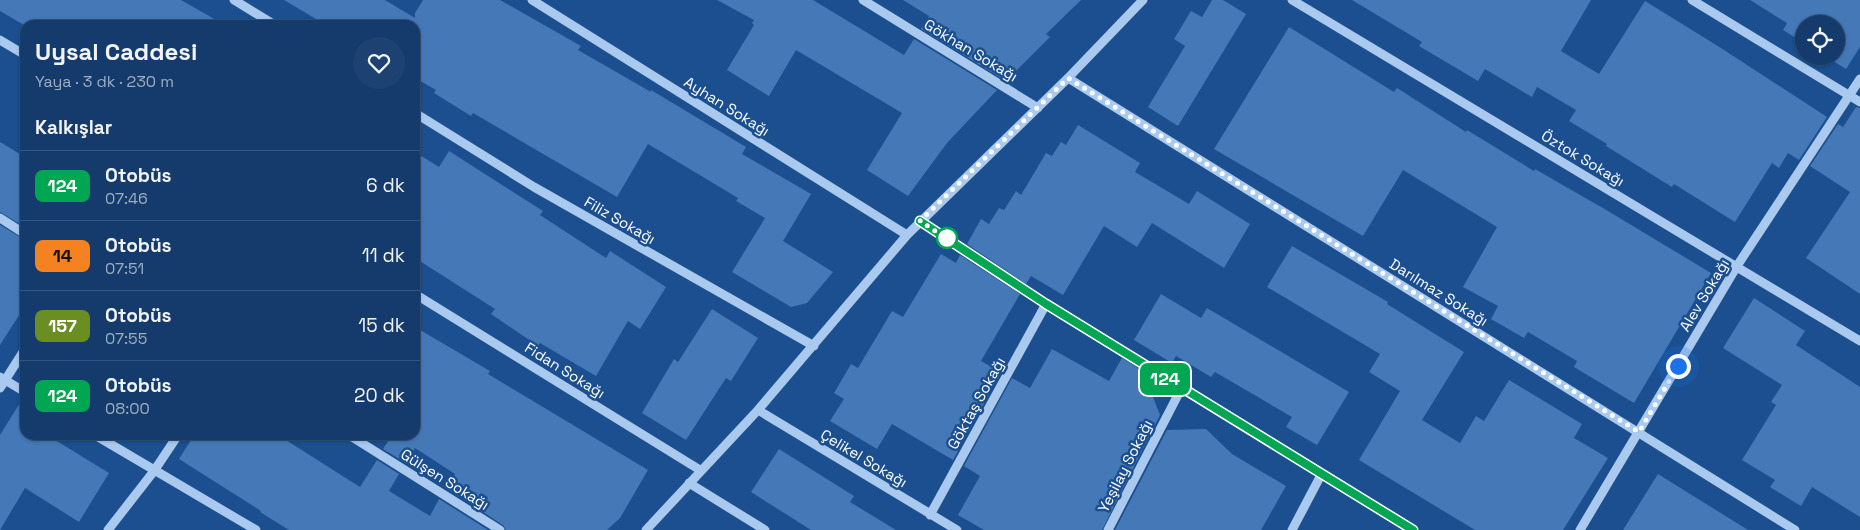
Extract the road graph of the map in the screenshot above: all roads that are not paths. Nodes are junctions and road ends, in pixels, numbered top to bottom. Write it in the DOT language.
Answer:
graph roads {
  1 [pos="234,0"];
  2 [pos="532,0"];
  3 [pos="863,0"];
  4 [pos="1144,0"];
  5 [pos="1292,0"];
  6 [pos="1692,0"];
  7 [pos="266,20"];
  8 [pos="0,40"];
  9 [pos="20,52"];
  10 [pos="1068,78"];
  11 [pos="1860,78"];
  12 [pos="1850,95"];
  13 [pos="1860,102"];
  14 [pos="1038,108"];
  15 [pos="420,115"];
  16 [pos="0,218"];
  17 [pos="920,221"];
  18 [pos="20,231"];
  19 [pos="907,235"];
  20 [pos="1737,266"];
  21 [pos="420,297"];
  22 [pos="1046,304"];
  23 [pos="1860,341"];
  24 [pos="814,346"];
  25 [pos="20,356"];
  26 [pos="2,382"];
  27 [pos="1181,389"];
  28 [pos="20,390"];
  29 [pos="758,410"];
  30 [pos="1639,432"];
  31 [pos="103,440"];
  32 [pos="175,440"];
  33 [pos="356,440"];
  34 [pos="700,470"];
  35 [pos="154,471"];
  36 [pos="1321,474"];
  37 [pos="688,483"];
  38 [pos="930,515"];
  39 [pos="108,530"];
  40 [pos="256,530"];
  41 [pos="500,530"];
  42 [pos="646,530"];
  43 [pos="765,530"];
  44 [pos="957,530"];
  45 [pos="1108,530"];
  46 [pos="1292,530"];
  47 [pos="1413,530"];
  48 [pos="1580,530"];
  49 [pos="1795,530"];
  1 -- 7 [label="street"];
  2 -- 19 [label="street, Ayhan Sokağı"];
  3 -- 14 [label="street, Gökhan Sokağı"];
  4 -- 10 [label="street"];
  5 -- 20 [label="street, Öztok Sokağı"];
  6 -- 12 [label="street"];
  8 -- 9 [label="street"];
  10 -- 14 [label="street"];
  10 -- 30 [label="street, Darılmaz Sokağı"];
  11 -- 12 [label="street, Alev Sokağı"];
  12 -- 13 [label="street"];
  12 -- 20 [label="street, Alev Sokağı"];
  14 -- 17 [label="street"];
  15 -- 24 [label="street, Filiz Sokağı"];
  16 -- 18 [label="street"];
  17 -- 19 [label="street"];
  17 -- 22 [label="street"];
  19 -- 24 [label="street"];
  20 -- 23 [label="street, Öztok Sokağı"];
  20 -- 30 [label="street, Alev Sokağı"];
  21 -- 34 [label="street, Fidan Sokağı"];
  22 -- 27 [label="street"];
  22 -- 38 [label="street, Göktaş Sokağı"];
  24 -- 29 [label="street"];
  25 -- 26 [label="street"];
  26 -- 28 [label="street"];
  27 -- 36 [label="street"];
  27 -- 45 [label="street, Yeşilay Sokağı"];
  29 -- 34 [label="street"];
  29 -- 38 [label="street, Çelikel Sokağı"];
  30 -- 48 [label="street, Alev Sokağı"];
  30 -- 49 [label="street, Darılmaz Sokağı"];
  31 -- 35 [label="street"];
  32 -- 35 [label="street"];
  33 -- 41 [label="street, Gülşen Sokağı"];
  34 -- 37 [label="street"];
  35 -- 39 [label="street"];
  35 -- 40 [label="street"];
  36 -- 46 [label="street"];
  36 -- 47 [label="street"];
  37 -- 42 [label="street"];
  37 -- 43 [label="street"];
  38 -- 44 [label="street, Çelikel Sokağı"];
}
